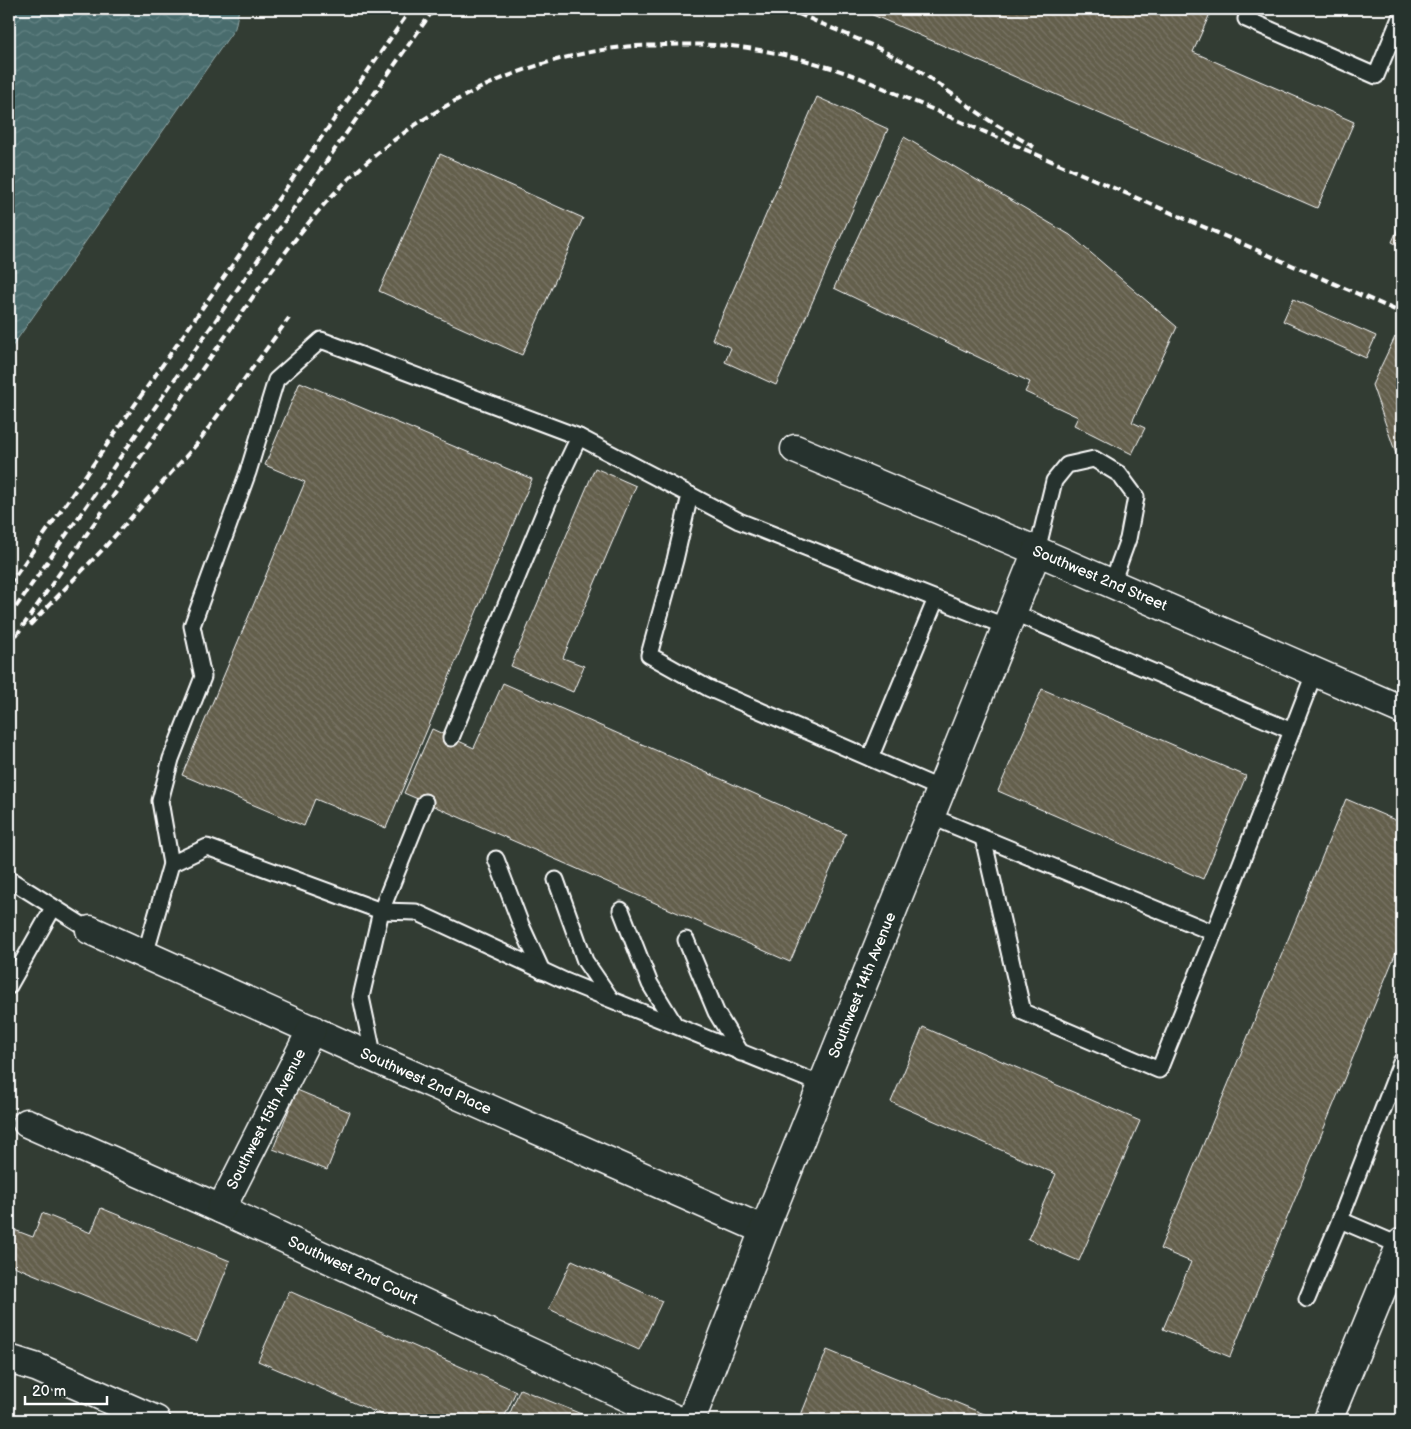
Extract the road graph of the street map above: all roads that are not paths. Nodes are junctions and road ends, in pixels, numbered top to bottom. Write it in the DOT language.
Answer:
graph roads {
  1 [pos="1251,9"];
  2 [pos="1402,13"];
  3 [pos="579,437"];
  4 [pos="795,449"];
  5 [pos="690,495"];
  6 [pos="1037,551"];
  7 [pos="1112,583"];
  8 [pos="936,599"];
  9 [pos="1009,619"];
  10 [pos="1315,672"];
  11 [pos="1402,710"];
  12 [pos="1292,731"];
  13 [pos="451,738"];
  14 [pos="870,758"];
  15 [pos="941,790"];
  16 [pos="425,802"];
  17 [pos="930,816"];
  18 [pos="982,838"];
  19 [pos="496,859"];
  20 [pos="171,864"];
  21 [pos="9,879"];
  22 [pos="556,880"];
  23 [pos="53,908"];
  24 [pos="621,910"];
  25 [pos="381,911"];
  26 [pos="90,930"];
  27 [pos="1214,933"];
  28 [pos="686,940"];
  29 [pos="145,955"];
  30 [pos="542,971"];
  31 [pos="9,986"];
  32 [pos="611,999"];
  33 [pos="675,1025"];
  34 [pos="312,1029"];
  35 [pos="741,1053"];
  36 [pos="374,1058"];
  37 [pos="1402,1060"];
  38 [pos="822,1085"];
  39 [pos="27,1123"];
  40 [pos="221,1210"];
  41 [pos="1340,1220"];
  42 [pos="764,1230"];
  43 [pos="1402,1244"];
  44 [pos="1307,1299"];
  45 [pos="9,1350"];
  46 [pos="9,1359"];
  47 [pos="38,1368"];
  48 [pos="156,1420"];
  49 [pos="677,1420"];
  50 [pos="691,1420"];
  51 [pos="1328,1420"];
  1 -- 2 [label="lane"];
  3 -- 5 [label="lane"];
  3 -- 13 [label="lane"];
  3 -- 20 [label="lane"];
  4 -- 6 [label="street, Southwest 2nd Street"];
  5 -- 8 [label="lane"];
  5 -- 14 [label="lane"];
  6 -- 7 [label="street, Southwest 2nd Street"];
  6 -- 7 [label="lane"];
  6 -- 9 [label="street, Southwest 14th Avenue"];
  7 -- 10 [label="street, Southwest 2nd Street"];
  8 -- 9 [label="lane"];
  8 -- 14 [label="lane"];
  9 -- 12 [label="lane"];
  9 -- 15 [label="street, Southwest 14th Avenue"];
  10 -- 11 [label="street, Southwest 2nd Street"];
  10 -- 12 [label="lane"];
  12 -- 27 [label="lane"];
  14 -- 15 [label="lane"];
  15 -- 17 [label="street, Southwest 14th Avenue"];
  16 -- 25 [label="lane"];
  17 -- 18 [label="lane"];
  17 -- 38 [label="street, Southwest 14th Avenue"];
  18 -- 27 [label="lane"];
  18 -- 27 [label="lane"];
  19 -- 30 [label="lane"];
  20 -- 25 [label="lane"];
  20 -- 29 [label="lane"];
  21 -- 23 [label="lane"];
  22 -- 32 [label="lane"];
  23 -- 26 [label="lane"];
  23 -- 31 [label="lane"];
  24 -- 33 [label="lane"];
  25 -- 30 [label="lane"];
  25 -- 36 [label="lane"];
  26 -- 29 [label="street, Southwest 2nd Place"];
  28 -- 35 [label="lane"];
  29 -- 34 [label="street, Southwest 2nd Place"];
  30 -- 32 [label="lane"];
  32 -- 33 [label="lane"];
  33 -- 35 [label="lane"];
  34 -- 36 [label="street, Southwest 2nd Place"];
  34 -- 40 [label="street, Southwest 15th Avenue"];
  35 -- 38 [label="lane"];
  36 -- 42 [label="street, Southwest 2nd Place"];
  37 -- 41 [label="lane"];
  38 -- 42 [label="street, Southwest 14th Avenue"];
  39 -- 40 [label="street, Southwest 2nd Court"];
  40 -- 49 [label="street, Southwest 2nd Court"];
  41 -- 43 [label="lane"];
  41 -- 44 [label="lane"];
  42 -- 50 [label="street, Southwest 14th Avenue"];
  43 -- 51 [label="street"];
  45 -- 47 [label="street"];
  46 -- 47 [label="street"];
  47 -- 48 [label="street"];
}
